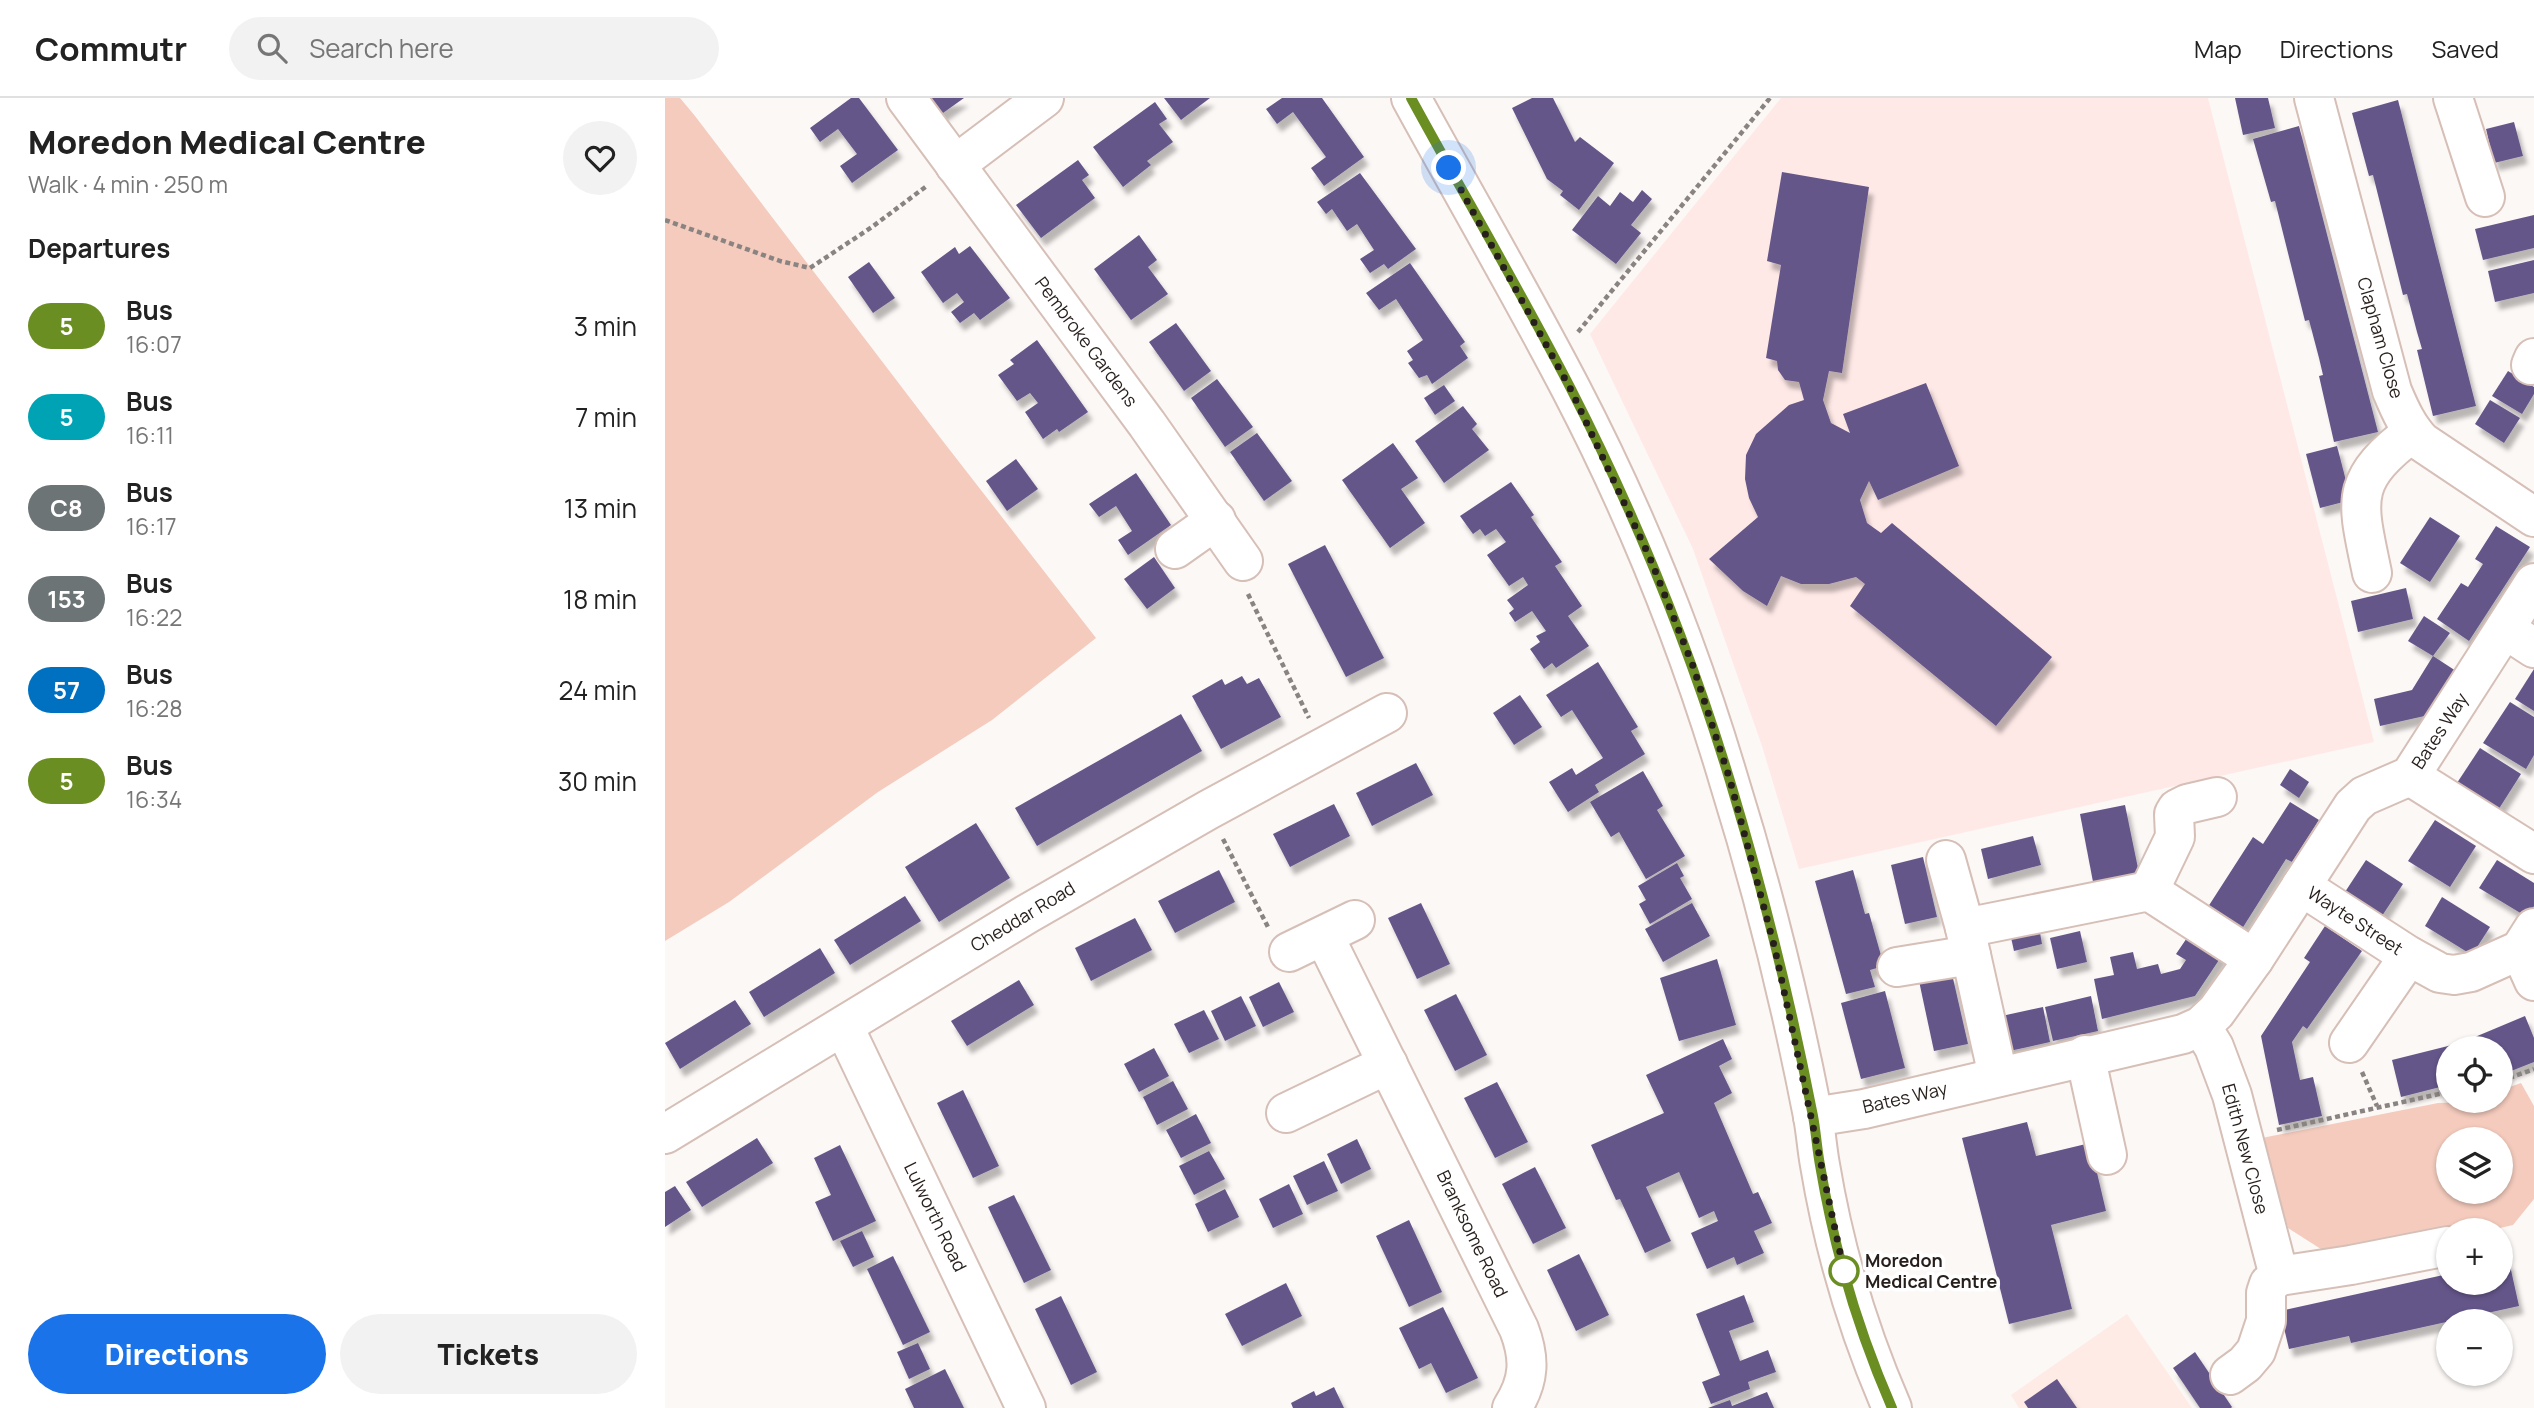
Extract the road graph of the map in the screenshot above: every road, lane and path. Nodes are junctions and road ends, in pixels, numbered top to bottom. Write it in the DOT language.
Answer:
graph roads {
  1 [pos="906,98"];
  2 [pos="1044,98"];
  3 [pos="1411,98"];
  4 [pos="1770,98"];
  5 [pos="2315,98"];
  6 [pos="2453,98"];
  7 [pos="955,165"];
  8 [pos="2485,197"];
  9 [pos="665,220"];
  10 [pos="1578,332"];
  11 [pos="2413,432"];
  12 [pos="2534,517"];
  13 [pos="1216,520"];
  14 [pos="1175,550"];
  15 [pos="1243,561"];
  16 [pos="2372,573"];
  17 [pos="2534,583"];
  18 [pos="2519,639"];
  19 [pos="1387,713"];
  20 [pos="1324,747"];
  21 [pos="2410,776"];
  22 [pos="2217,797"];
  23 [pos="1208,810"];
  24 [pos="2534,854"];
  25 [pos="1946,860"];
  26 [pos="2301,886"];
  27 [pos="2149,891"];
  28 [pos="1968,942"];
  29 [pos="1289,952"];
  30 [pos="2529,953"];
  31 [pos="2409,956"];
  32 [pos="2254,958"];
  33 [pos="1897,967"];
  34 [pos="2201,1026"];
  35 [pos="844,1027"];
  36 [pos="2349,1043"];
  37 [pos="2085,1055"];
  38 [pos="1388,1064"];
  39 [pos="2534,1069"];
  40 [pos="1998,1076"];
  41 [pos="2513,1077"];
  42 [pos="2436,1095"];
  43 [pos="1286,1114"];
  44 [pos="1813,1117"];
  45 [pos="665,1134"];
  46 [pos="2245,1144"];
  47 [pos="2107,1155"];
  48 [pos="2436,1248"];
  49 [pos="2279,1276"];
  50 [pos="2231,1375"];
  51 [pos="1027,1408"];
  52 [pos="1513,1408"];
  53 [pos="1892,1408"];
  1 -- 7 [label="street, Pembroke Gardens"];
  2 -- 7 [label="street"];
  3 -- 44 [label="street"];
  4 -- 10 [label="path"];
  5 -- 11 [label="street, Clapham Close"];
  6 -- 8 [label="street"];
  7 -- 9 [label="path"];
  7 -- 13 [label="street, Pembroke Gardens"];
  11 -- 12 [label="street, Clapham Close"];
  11 -- 16 [label="street"];
  13 -- 14 [label="street"];
  13 -- 15 [label="street, Pembroke Gardens"];
  15 -- 20 [label="path"];
  17 -- 18 [label="street, Bates Way"];
  18 -- 21 [label="street, Bates Way"];
  19 -- 20 [label="street, Cheddar Road"];
  20 -- 23 [label="street, Cheddar Road"];
  21 -- 24 [label="street"];
  21 -- 26 [label="street, Bates Way"];
  22 -- 27 [label="street"];
  23 -- 29 [label="path"];
  23 -- 35 [label="street, Cheddar Road"];
  25 -- 28 [label="street"];
  26 -- 31 [label="street, Wayte Street"];
  26 -- 32 [label="street, Bates Way"];
  27 -- 28 [label="street"];
  27 -- 32 [label="street"];
  28 -- 33 [label="street"];
  28 -- 40 [label="street"];
  29 -- 38 [label="street, Branksome Road"];
  30 -- 31 [label="street, Wayte Street"];
  31 -- 36 [label="street, Wayte Street"];
  32 -- 34 [label="street, Bates Way"];
  34 -- 37 [label="street, Bates Way"];
  34 -- 46 [label="street, Edith New Close"];
  35 -- 45 [label="street, Cheddar Road"];
  35 -- 51 [label="street, Lulworth Road"];
  37 -- 40 [label="street, Bates Way"];
  37 -- 47 [label="street"];
  38 -- 43 [label="street"];
  38 -- 52 [label="street, Branksome Road"];
  39 -- 41 [label="path"];
  40 -- 44 [label="street, Bates Way"];
  42 -- 46 [label="path"];
  44 -- 53 [label="street"];
  46 -- 49 [label="street, Edith New Close"];
  48 -- 49 [label="street"];
  49 -- 50 [label="street"];
}
